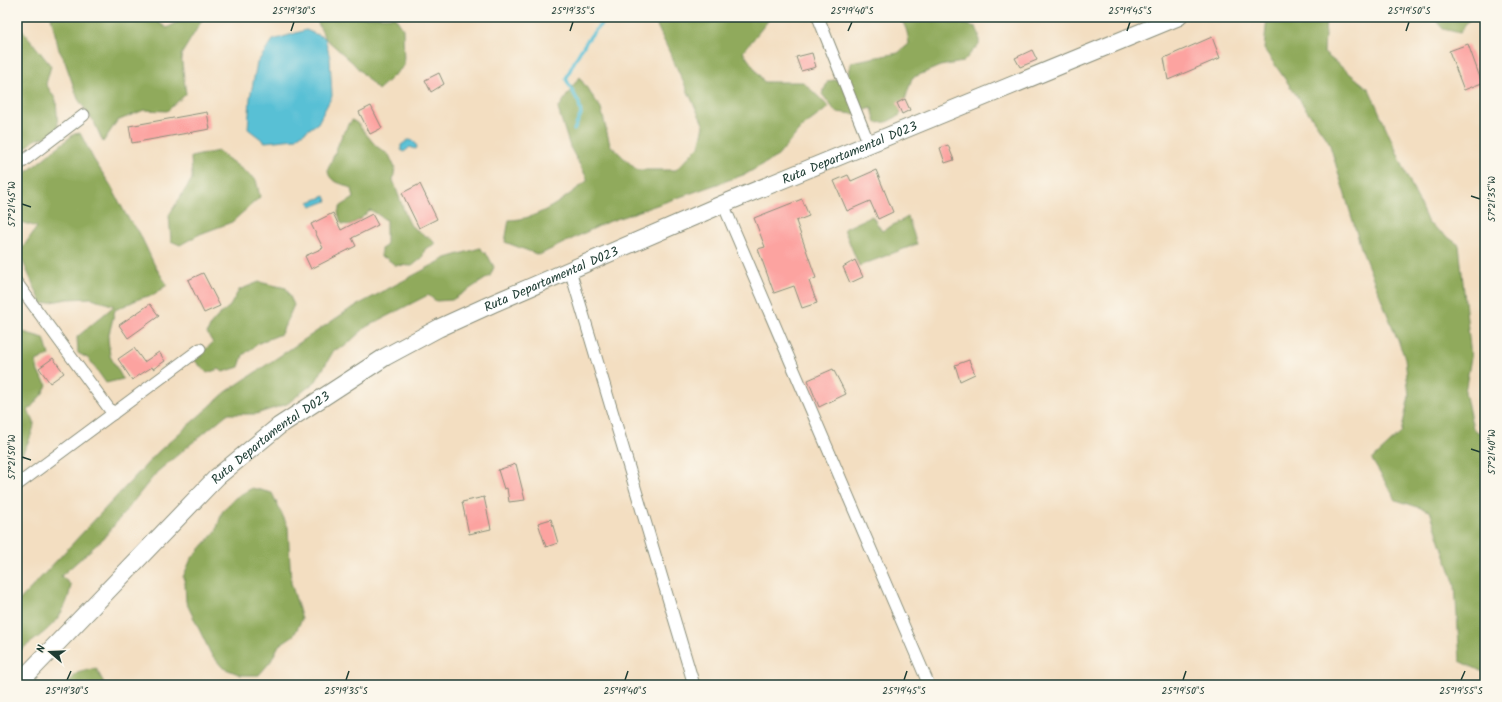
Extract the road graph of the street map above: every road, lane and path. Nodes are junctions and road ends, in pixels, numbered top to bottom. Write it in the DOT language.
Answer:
graph roads {
  1 [pos="818,17"];
  2 [pos="1178,17"];
  3 [pos="84,115"];
  4 [pos="869,144"];
  5 [pos="17,166"];
  6 [pos="723,204"];
  7 [pos="570,270"];
  8 [pos="17,283"];
  9 [pos="200,349"];
  10 [pos="113,414"];
  11 [pos="17,485"];
  12 [pos="17,685"];
  13 [pos="694,685"];
  14 [pos="929,685"];
  1 -- 4 [label="street"];
  2 -- 4 [label="main road, Ruta Departamental D023"];
  3 -- 5 [label="street"];
  4 -- 6 [label="main road, Ruta Departamental D023"];
  6 -- 7 [label="main road, Ruta Departamental D023"];
  6 -- 14 [label="street"];
  7 -- 12 [label="main road, Ruta Departamental D023"];
  7 -- 13 [label="street"];
  8 -- 10 [label="street"];
  9 -- 10 [label="street"];
  10 -- 11 [label="street"];
}
